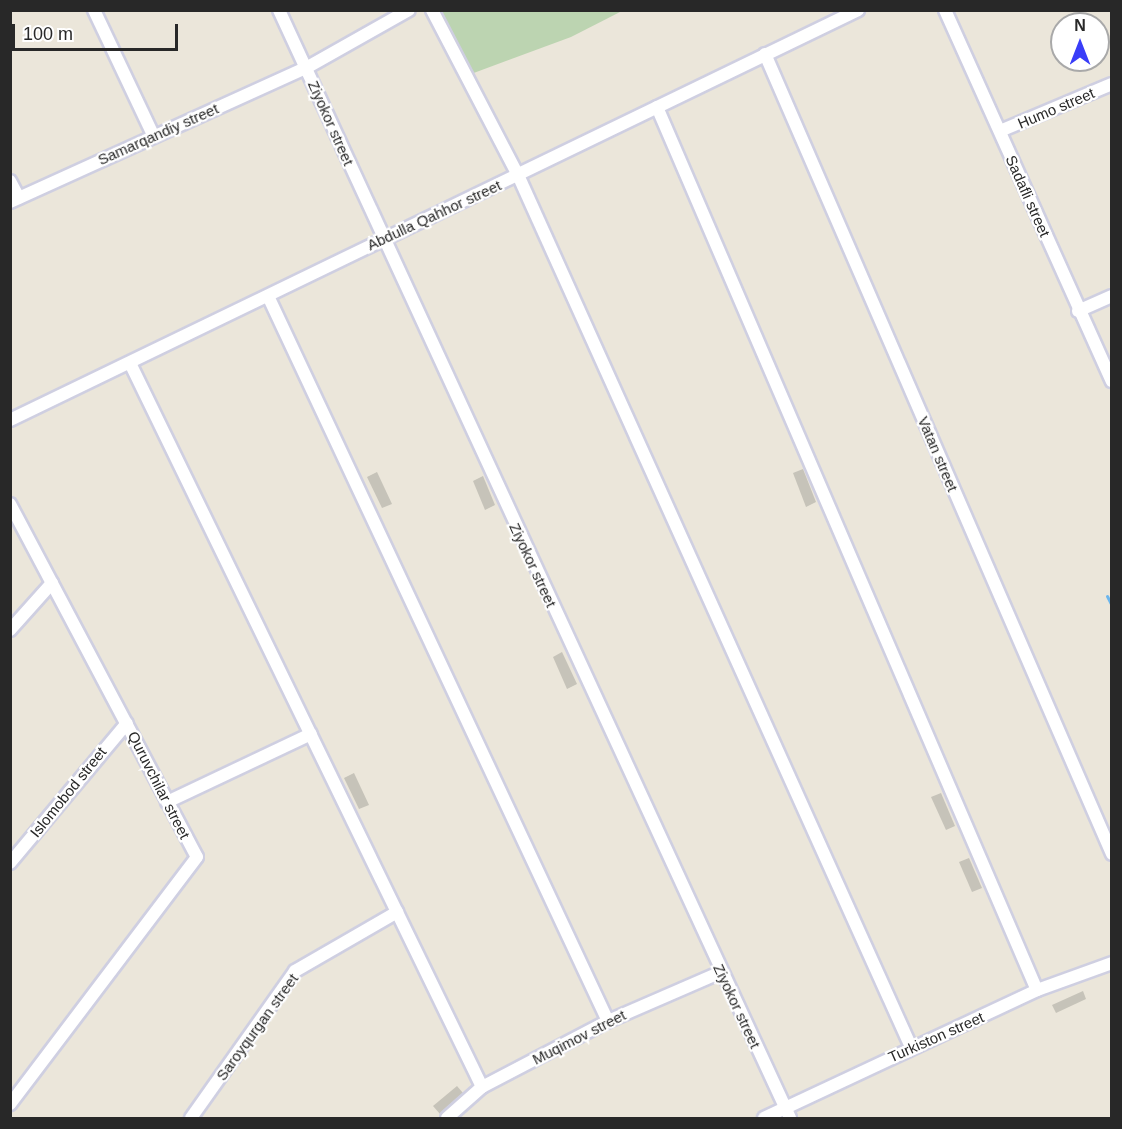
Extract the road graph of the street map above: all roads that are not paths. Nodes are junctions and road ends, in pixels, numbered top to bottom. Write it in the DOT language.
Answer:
graph roads {
  1 [pos="94,10"];
  2 [pos="279,10"];
  3 [pos="410,10"];
  4 [pos="432,10"];
  5 [pos="858,10"];
  6 [pos="945,10"];
  7 [pos="765,54"];
  8 [pos="306,68"];
  9 [pos="1112,84"];
  10 [pos="657,107"];
  11 [pos="1000,131"];
  12 [pos="153,135"];
  13 [pos="518,176"];
  14 [pos="10,182"];
  15 [pos="15,200"];
  16 [pos="383,239"];
  17 [pos="268,296"];
  18 [pos="1112,296"];
  19 [pos="1078,311"];
  20 [pos="130,363"];
  21 [pos="1112,381"];
  22 [pos="10,420"];
  23 [pos="10,504"];
  24 [pos="52,583"];
  25 [pos="10,630"];
  26 [pos="128,723"];
  27 [pos="310,734"];
  28 [pos="168,802"];
  29 [pos="1112,854"];
  30 [pos="10,863"];
  31 [pos="397,912"];
  32 [pos="1112,963"];
  33 [pos="721,972"];
  34 [pos="1038,990"];
  35 [pos="608,1020"];
  36 [pos="911,1047"];
  37 [pos="482,1087"];
  38 [pos="10,1104"];
  39 [pos="785,1107"];
  40 [pos="191,1119"];
  41 [pos="447,1119"];
  42 [pos="764,1119"];
  43 [pos="790,1119"];
  1 -- 12 [label="street"];
  2 -- 8 [label="street, Ziyokor street"];
  3 -- 8 [label="street, Samarqandiy street"];
  4 -- 13 [label="street"];
  5 -- 7 [label="street, Abdulla Qahhor street"];
  6 -- 11 [label="street, Sadafli street"];
  7 -- 10 [label="street, Abdulla Qahhor street"];
  7 -- 29 [label="street, Vatan street"];
  8 -- 12 [label="street, Samarqandiy street"];
  8 -- 16 [label="street, Ziyokor street"];
  9 -- 11 [label="street, Humo street"];
  10 -- 13 [label="street, Abdulla Qahhor street"];
  10 -- 34 [label="street"];
  11 -- 19 [label="street, Sadafli street"];
  12 -- 15 [label="street, Samarqandiy street"];
  13 -- 16 [label="street, Abdulla Qahhor street"];
  13 -- 36 [label="street"];
  14 -- 15 [label="street"];
  16 -- 17 [label="street, Abdulla Qahhor street"];
  16 -- 33 [label="street, Ziyokor street"];
  17 -- 20 [label="street, Abdulla Qahhor street"];
  17 -- 35 [label="street"];
  18 -- 19 [label="street"];
  19 -- 21 [label="street, Sadafli street"];
  20 -- 22 [label="street, Abdulla Qahhor street"];
  20 -- 27 [label="street"];
  23 -- 24 [label="street, Quruvchilar street"];
  24 -- 25 [label="street"];
  24 -- 26 [label="street, Quruvchilar street"];
  26 -- 28 [label="street, Quruvchilar street"];
  26 -- 30 [label="street, Islomobod street"];
  27 -- 28 [label="street"];
  27 -- 31 [label="street"];
  28 -- 38 [label="street, Quruvchilar street"];
  31 -- 37 [label="street"];
  31 -- 40 [label="street, Saroyqurgan street"];
  32 -- 34 [label="street, Turkiston street"];
  33 -- 35 [label="street, Muqimov street"];
  33 -- 39 [label="street, Ziyokor street"];
  34 -- 36 [label="street, Turkiston street"];
  35 -- 37 [label="street, Muqimov street"];
  36 -- 39 [label="street, Turkiston street"];
  37 -- 41 [label="street, Muqimov street"];
  39 -- 42 [label="street, Turkiston street"];
  39 -- 43 [label="street, Ziyokor street"];
}
